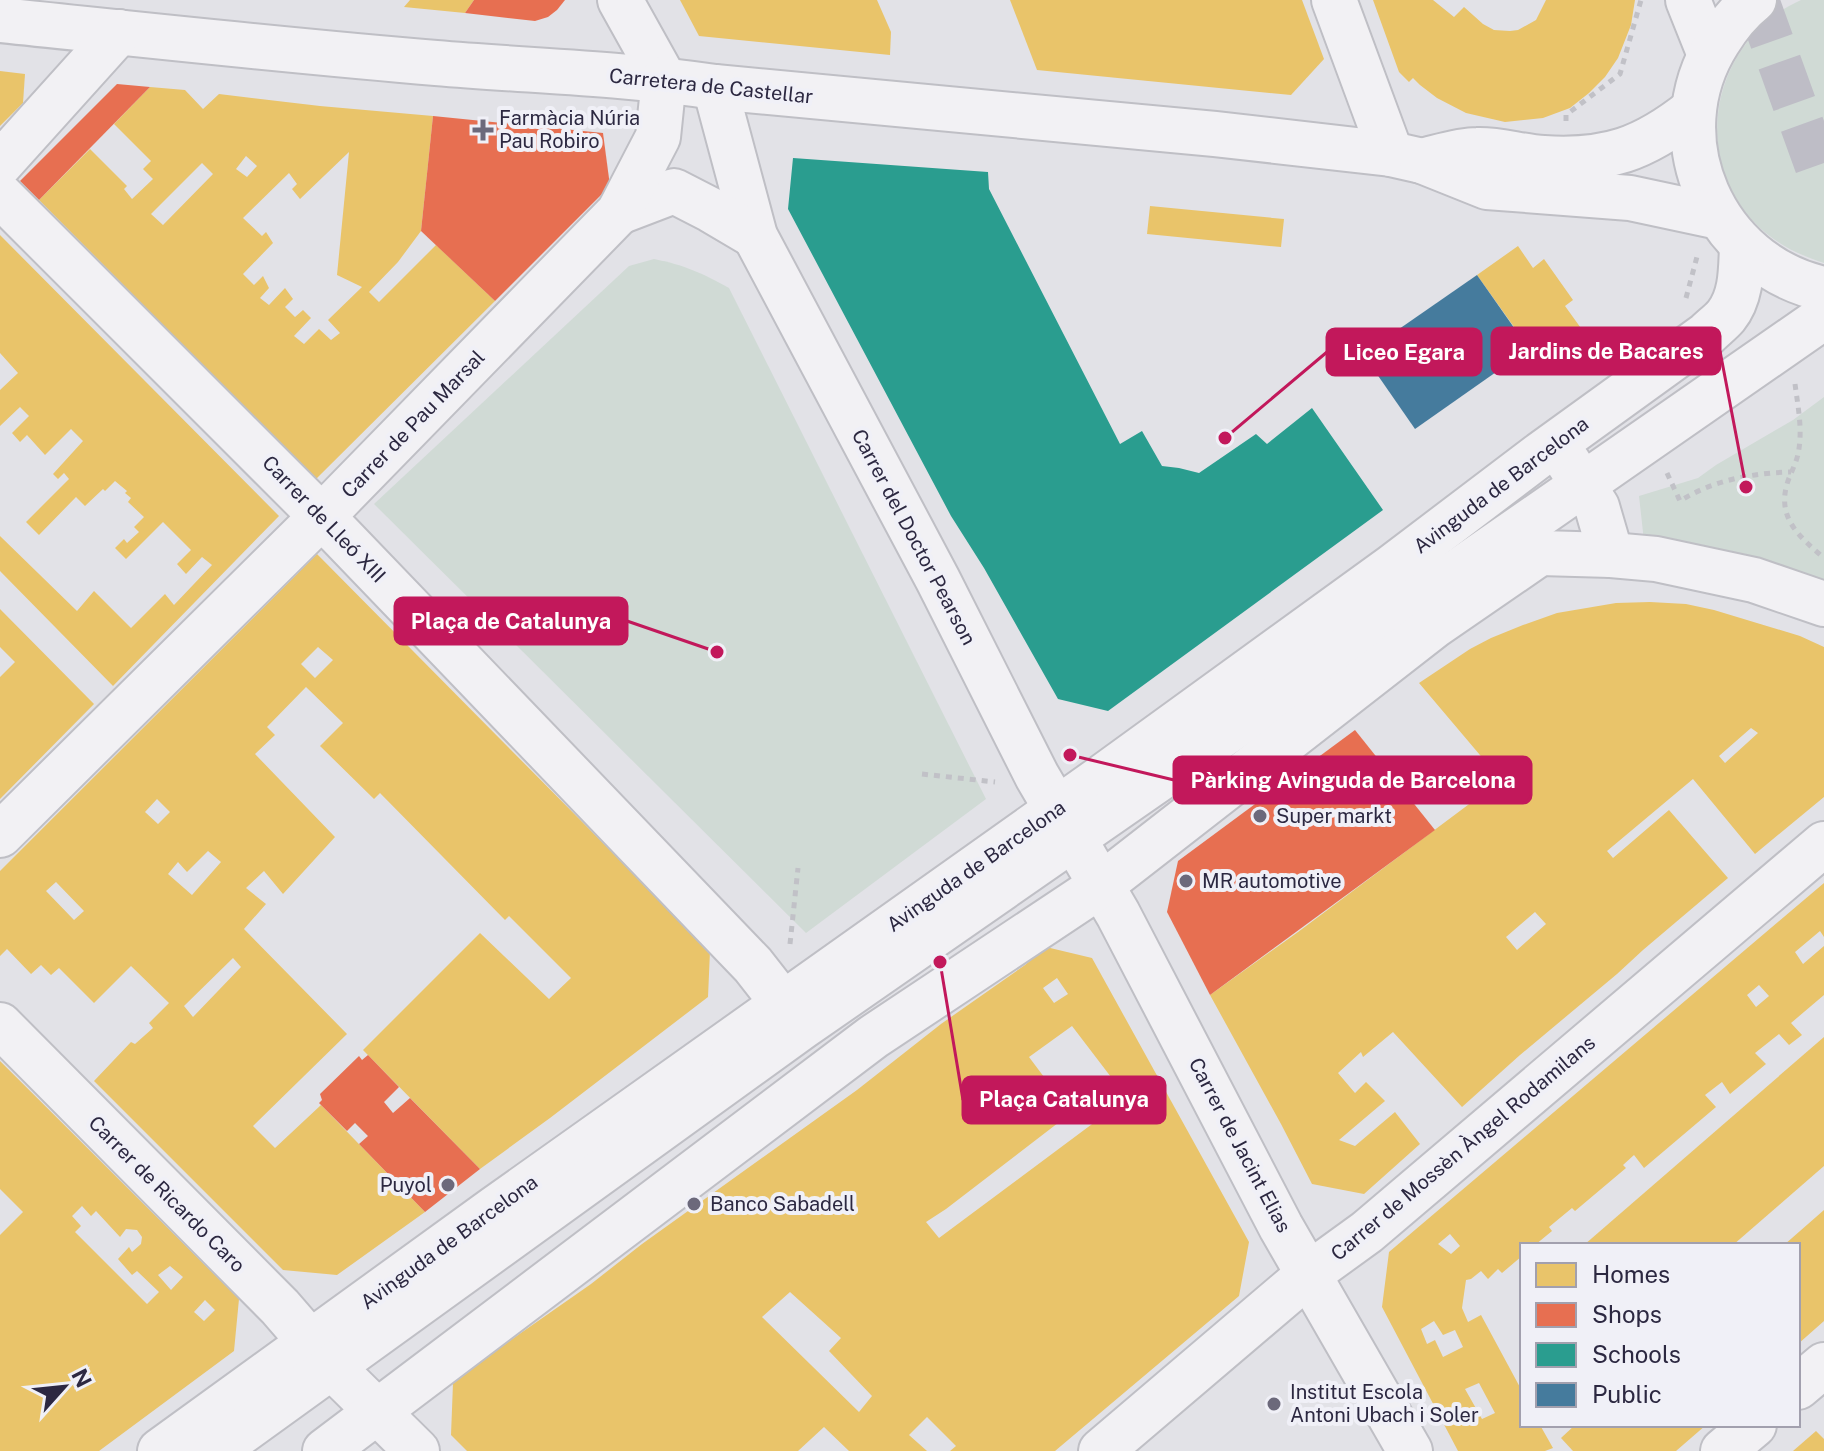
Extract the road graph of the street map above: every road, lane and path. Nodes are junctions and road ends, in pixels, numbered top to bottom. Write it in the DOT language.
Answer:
graph roads {
  1 [pos="620,0"];
  2 [pos="1334,0"];
  3 [pos="1688,0"];
  4 [pos="1754,0"];
  5 [pos="0,20"];
  6 [pos="119,32"];
  7 [pos="1710,55"];
  8 [pos="664,79"];
  9 [pos="715,87"];
  10 [pos="1693,110"];
  11 [pos="1406,158"];
  12 [pos="0,164"];
  13 [pos="0,195"];
  14 [pos="619,212"];
  15 [pos="1730,231"];
  16 [pos="755,236"];
  17 [pos="1824,289"];
  18 [pos="1824,317"];
  19 [pos="1794,379"];
  20 [pos="1556,443"];
  21 [pos="1662,462"];
  22 [pos="1791,472"];
  23 [pos="1582,485"];
  24 [pos="322,516"];
  25 [pos="1496,544"];
  26 [pos="1540,553"];
  27 [pos="1611,555"];
  28 [pos="1824,558"];
  29 [pos="1457,571"];
  30 [pos="1824,604"];
  31 [pos="1445,618"];
  32 [pos="922,774"];
  33 [pos="995,782"];
  34 [pos="1064,824"];
  35 [pos="0,835"];
  36 [pos="1824,844"];
  37 [pos="798,868"];
  38 [pos="1100,886"];
  39 [pos="790,944"];
  40 [pos="793,1014"];
  41 [pos="0,1025"];
  42 [pos="1309,1274"];
  43 [pos="321,1354"];
  44 [pos="1824,1365"];
  45 [pos="1800,1385"];
  46 [pos="376,1411"];
  47 [pos="1752,1427"];
  48 [pos="160,1451"];
  49 [pos="215,1451"];
  50 [pos="325,1451"];
  51 [pos="417,1451"];
  52 [pos="1101,1451"];
  53 [pos="1410,1451"];
  54 [pos="1723,1451"];
  1 -- 8 [label="street"];
  2 -- 11 [label="street"];
  3 -- 7 [label="street"];
  4 -- 7 [label="street"];
  5 -- 6 [label="street, Carretera de Castellar"];
  6 -- 8 [label="street, Carretera de Castellar"];
  6 -- 12 [label="street"];
  7 -- 10 [label="street"];
  8 -- 9 [label="street, Carretera de Castellar"];
  8 -- 14 [label="street, Carrer de Pau Marsal"];
  9 -- 11 [label="street, Carretera de Castellar"];
  9 -- 16 [label="street, Carrer del Doctor Pearson"];
  10 -- 11 [label="street, Carretera de Castellar"];
  10 -- 15 [label="street"];
  11 -- 15 [label="street, Carretera de Castellar"];
  13 -- 24 [label="street, Carrer de Lleó XIII"];
  14 -- 16 [label="street"];
  14 -- 24 [label="street, Carrer de Pau Marsal"];
  15 -- 17 [label="street"];
  15 -- 20 [label="street, Avinguda de Barcelona"];
  16 -- 34 [label="street, Carrer del Doctor Pearson"];
  18 -- 23 [label="street, Avinguda de Barcelona"];
  19 -- 22 [label="path"];
  20 -- 23 [label="street"];
  20 -- 34 [label="street, Avinguda de Barcelona"];
  21 -- 22 [label="path"];
  22 -- 28 [label="path"];
  23 -- 25 [label="street, Avinguda de Barcelona"];
  23 -- 27 [label="street"];
  24 -- 35 [label="street, Carrer de Pau Marsal"];
  24 -- 40 [label="street, Carrer de Lleó XIII"];
  25 -- 26 [label="street"];
  25 -- 29 [label="street, Avinguda de Barcelona"];
  26 -- 27 [label="street"];
  26 -- 31 [label="street"];
  27 -- 30 [label="street"];
  29 -- 31 [label="street"];
  29 -- 34 [label="street, Avinguda de Barcelona"];
  31 -- 38 [label="street"];
  32 -- 33 [label="path"];
  34 -- 38 [label="street, Carrer de Jacint Elias"];
  34 -- 40 [label="street, Avinguda de Barcelona"];
  36 -- 42 [label="street, Carrer de Mossèn Àngel Rodamilans"];
  37 -- 39 [label="path"];
  38 -- 42 [label="street, Carrer de Jacint Elias"];
  38 -- 46 [label="street"];
  40 -- 43 [label="street, Avinguda de Barcelona"];
  41 -- 43 [label="street, Carrer de Ricardo Caro"];
  42 -- 52 [label="street, Carrer de Mossèn Àngel Rodamilans"];
  42 -- 53 [label="street, Carrer de Jacint Elias"];
  43 -- 46 [label="street, Carrer de Ricardo Caro"];
  43 -- 48 [label="street, Avinguda de Barcelona"];
  43 -- 49 [label="street, Avinguda de Barcelona"];
  44 -- 45 [label="street"];
  46 -- 50 [label="street"];
  46 -- 51 [label="street, Carrer de Ricardo Caro"];
  47 -- 54 [label="street"];
}
